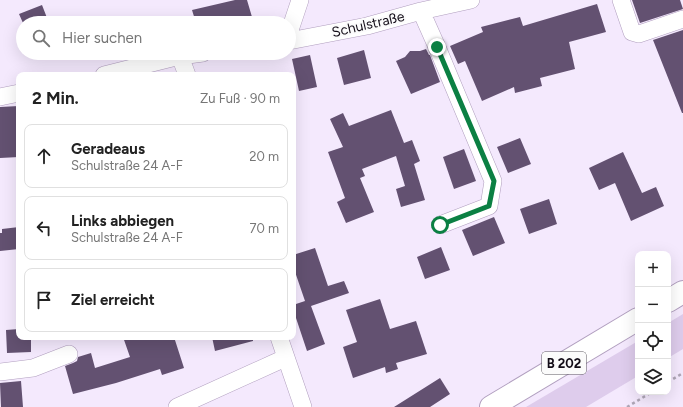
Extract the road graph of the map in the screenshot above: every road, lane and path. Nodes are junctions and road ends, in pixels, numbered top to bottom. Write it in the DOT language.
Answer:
graph roads {
  1 [pos="300,0"];
  2 [pos="470,0"];
  3 [pos="621,0"];
  4 [pos="421,11"];
  5 [pos="295,16"];
  6 [pos="683,19"];
  7 [pos="296,40"];
  8 [pos="164,60"];
  9 [pos="181,60"];
  10 [pos="116,72"];
  11 [pos="186,72"];
  12 [pos="16,93"];
  13 [pos="0,96"];
  14 [pos="440,225"];
  15 [pos="683,292"];
  16 [pos="671,299"];
  17 [pos="635,321"];
  18 [pos="280,340"];
  19 [pos="69,354"];
  20 [pos="286,358"];
  21 [pos="0,372"];
  22 [pos="683,373"];
  23 [pos="671,380"];
  24 [pos="647,395"];
  25 [pos="177,407"];
  26 [pos="303,407"];
  27 [pos="490,407"];
  28 [pos="627,407"];
  1 -- 5 [label="street"];
  2 -- 4 [label="street, Schulstraße"];
  3 -- 6 [label="street"];
  4 -- 7 [label="street, Schulstraße"];
  4 -- 14 [label="street"];
  8 -- 10 [label="street"];
  9 -- 11 [label="street"];
  12 -- 13 [label="street"];
  15 -- 16 [label="highway"];
  17 -- 27 [label="highway, B 202"];
  18 -- 20 [label="street"];
  19 -- 21 [label="street"];
  20 -- 25 [label="street"];
  20 -- 26 [label="street"];
  22 -- 23 [label="path"];
  24 -- 28 [label="path"];
}
